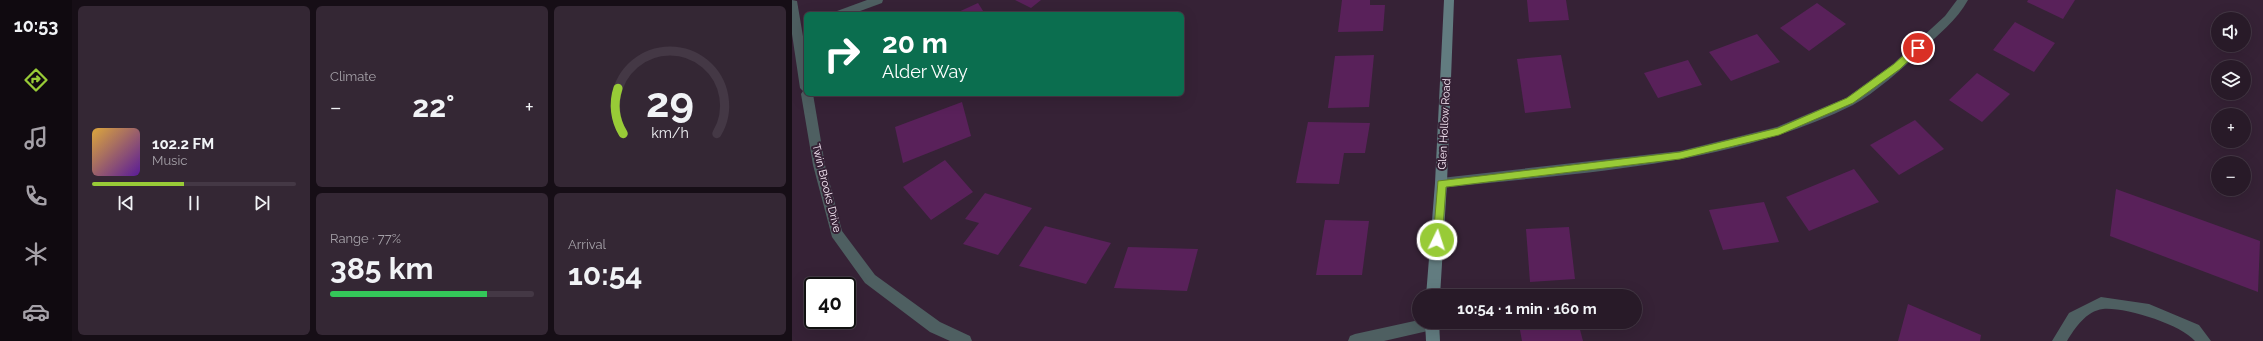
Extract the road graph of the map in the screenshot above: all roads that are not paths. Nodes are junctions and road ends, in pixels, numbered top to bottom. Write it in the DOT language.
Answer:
graph roads {
  1 [pos="878,0"];
  2 [pos="1449,0"];
  3 [pos="1963,0"];
  4 [pos="792,1"];
  5 [pos="846,12"];
  6 [pos="801,29"];
  7 [pos="804,64"];
  8 [pos="807,96"];
  9 [pos="1441,183"];
  10 [pos="1434,289"];
  11 [pos="1412,328"];
  12 [pos="1432,329"];
  13 [pos="965,341"];
  14 [pos="1355,341"];
  15 [pos="1433,341"];
  16 [pos="2059,341"];
  17 [pos="2204,341"];
  1 -- 5 [label="street"];
  2 -- 9 [label="street, Glen Hollow Road"];
  3 -- 9 [label="street"];
  4 -- 6 [label="street"];
  6 -- 7 [label="street"];
  8 -- 13 [label="street, Twin Brooks Drive"];
  9 -- 10 [label="street, Glen Hollow Road"];
  11 -- 14 [label="street"];
  12 -- 15 [label="street"];
  16 -- 17 [label="street"];
}
